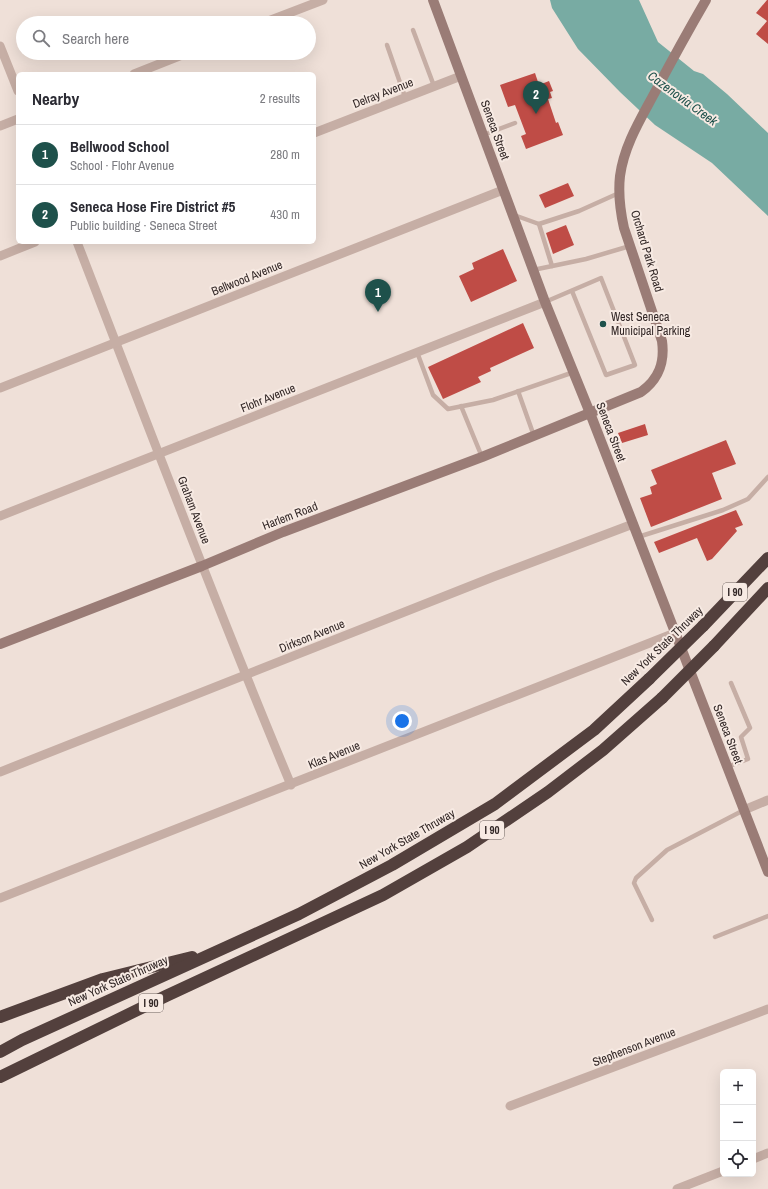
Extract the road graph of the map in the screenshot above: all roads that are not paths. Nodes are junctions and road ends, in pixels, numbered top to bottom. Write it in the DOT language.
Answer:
graph roads {
  1 [pos="322,0"];
  2 [pos="433,0"];
  3 [pos="706,0"];
  4 [pos="281,16"];
  5 [pos="413,30"];
  6 [pos="387,45"];
  7 [pos="0,46"];
  8 [pos="169,60"];
  9 [pos="139,72"];
  10 [pos="461,76"];
  11 [pos="16,86"];
  12 [pos="434,86"];
  13 [pos="405,98"];
  14 [pos="16,120"];
  15 [pos="515,123"];
  16 [pos="0,126"];
  17 [pos="316,132"];
  18 [pos="483,135"];
  19 [pos="503,190"];
  20 [pos="619,193"];
  21 [pos="512,214"];
  22 [pos="539,224"];
  23 [pos="30,244"];
  24 [pos="78,244"];
  25 [pos="630,246"];
  26 [pos="0,256"];
  27 [pos="552,266"];
  28 [pos="533,270"];
  29 [pos="572,291"];
  30 [pos="546,302"];
  31 [pos="116,342"];
  32 [pos="417,352"];
  33 [pos="574,372"];
  34 [pos="0,388"];
  35 [pos="518,391"];
  36 [pos="461,406"];
  37 [pos="590,413"];
  38 [pos="534,436"];
  39 [pos="160,454"];
  40 [pos="482,456"];
  41 [pos="768,477"];
  42 [pos="0,516"];
  43 [pos="633,524"];
  44 [pos="638,537"];
  45 [pos="768,558"];
  46 [pos="202,566"];
  47 [pos="768,588"];
  48 [pos="675,633"];
  49 [pos="0,644"];
  50 [pos="245,675"];
  51 [pos="731,683"];
  52 [pos="727,767"];
  53 [pos="0,772"];
  54 [pos="291,784"];
  55 [pos="768,800"];
  56 [pos="744,810"];
  57 [pos="768,872"];
  58 [pos="0,898"];
  59 [pos="768,916"];
  60 [pos="652,920"];
  61 [pos="715,937"];
  62 [pos="221,950"];
  63 [pos="768,1009"];
  64 [pos="0,1017"];
  65 [pos="0,1052"];
  66 [pos="0,1077"];
  67 [pos="510,1106"];
  68 [pos="768,1153"];
  69 [pos="756,1158"];
  70 [pos="720,1172"];
  71 [pos="677,1189"];
  1 -- 4 [label="street"];
  2 -- 10 [label="main road, Seneca Street"];
  3 -- 20 [label="main road, Orchard Park Road"];
  5 -- 12 [label="lane"];
  6 -- 13 [label="lane"];
  7 -- 11 [label="street"];
  8 -- 9 [label="street"];
  10 -- 12 [label="street, Delray Avenue"];
  10 -- 18 [label="main road, Seneca Street"];
  12 -- 13 [label="street, Delray Avenue"];
  13 -- 17 [label="street, Delray Avenue"];
  14 -- 16 [label="street"];
  15 -- 18 [label="lane"];
  18 -- 19 [label="main road, Seneca Street"];
  19 -- 21 [label="main road, Seneca Street"];
  19 -- 31 [label="street, Bellwood Avenue"];
  20 -- 22 [label="lane"];
  20 -- 25 [label="main road, Orchard Park Road"];
  21 -- 22 [label="lane"];
  21 -- 28 [label="main road, Seneca Street"];
  22 -- 27 [label="lane"];
  23 -- 26 [label="street"];
  24 -- 31 [label="street, Graham Avenue"];
  25 -- 27 [label="lane"];
  25 -- 37 [label="main road, Orchard Park Road"];
  27 -- 28 [label="lane"];
  28 -- 30 [label="main road, Seneca Street"];
  29 -- 29 [label="lane"];
  29 -- 30 [label="lane"];
  30 -- 32 [label="street, Flohr Avenue"];
  30 -- 33 [label="main road, Seneca Street"];
  31 -- 34 [label="street, Bellwood Avenue"];
  31 -- 39 [label="street, Graham Avenue"];
  32 -- 36 [label="lane"];
  32 -- 39 [label="street, Flohr Avenue"];
  33 -- 35 [label="lane"];
  33 -- 37 [label="main road, Seneca Street"];
  35 -- 36 [label="lane"];
  35 -- 38 [label="lane"];
  36 -- 40 [label="lane"];
  37 -- 38 [label="main road, Harlem Road"];
  37 -- 43 [label="main road, Seneca Street"];
  38 -- 40 [label="main road, Harlem Road"];
  39 -- 42 [label="street, Flohr Avenue"];
  39 -- 46 [label="street, Graham Avenue"];
  40 -- 46 [label="main road, Harlem Road"];
  41 -- 44 [label="lane"];
  43 -- 44 [label="main road, Seneca Street"];
  43 -- 50 [label="street, Dirkson Avenue"];
  44 -- 48 [label="main road, Seneca Street"];
  45 -- 62 [label="highway, New York State Thruway / I 90, bridge"];
  46 -- 49 [label="main road, Harlem Road"];
  46 -- 50 [label="street, Graham Avenue"];
  47 -- 66 [label="highway, I 90, bridge"];
  48 -- 52 [label="main road, Seneca Street"];
  48 -- 54 [label="street, Klas Avenue"];
  50 -- 53 [label="street, Dirkson Avenue"];
  50 -- 54 [label="street, Graham Avenue"];
  51 -- 52 [label="lane"];
  52 -- 56 [label="main road, Seneca Street"];
  54 -- 58 [label="street, Klas Avenue"];
  55 -- 56 [label="street"];
  56 -- 57 [label="main road, Seneca Street"];
  56 -- 60 [label="lane"];
  59 -- 61 [label="lane"];
  62 -- 64 [label="highway"];
  62 -- 65 [label="highway, New York State Thruway / I 90"];
  63 -- 67 [label="street, Stephenson Avenue"];
  68 -- 69 [label="street"];
  70 -- 71 [label="street"];
}
